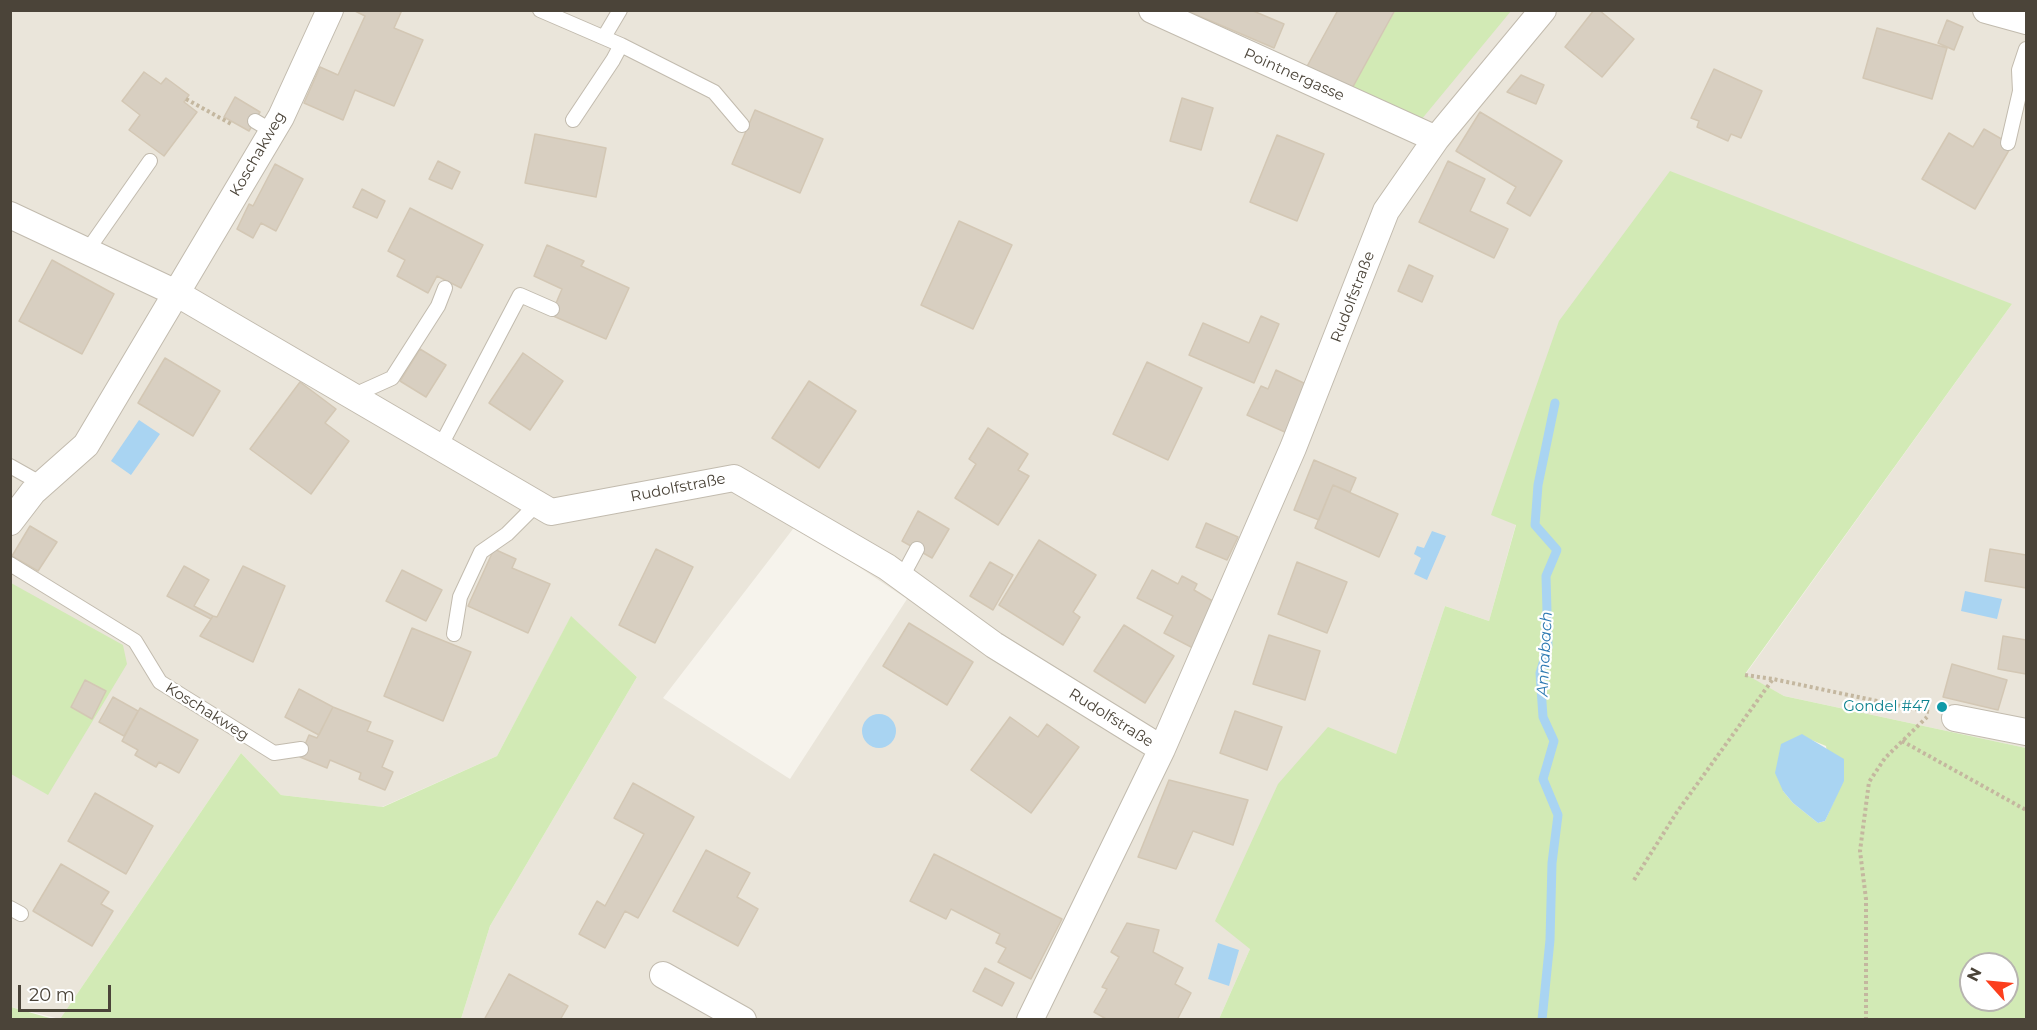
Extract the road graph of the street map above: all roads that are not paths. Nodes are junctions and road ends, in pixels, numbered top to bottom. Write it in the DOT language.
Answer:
graph roads {
  1 [pos="330,10"];
  2 [pos="540,10"];
  3 [pos="620,10"];
  4 [pos="1152,10"];
  5 [pos="1544,10"];
  6 [pos="1986,10"];
  7 [pos="2026,21"];
  8 [pos="604,37"];
  9 [pos="621,45"];
  10 [pos="2026,49"];
  11 [pos="573,120"];
  12 [pos="742,125"];
  13 [pos="1436,140"];
  14 [pos="2008,143"];
  15 [pos="150,161"];
  16 [pos="10,214"];
  17 [pos="87,251"];
  18 [pos="445,288"];
  19 [pos="176,293"];
  20 [pos="552,309"];
  21 [pos="352,396"];
  22 [pos="440,447"];
  23 [pos="10,466"];
  24 [pos="42,484"];
  25 [pos="537,504"];
  26 [pos="10,522"];
  27 [pos="917,549"];
  28 [pos="10,564"];
  29 [pos="902,577"];
  30 [pos="454,634"];
  31 [pos="1943,715"];
  32 [pos="2026,732"];
  33 [pos="301,749"];
  34 [pos="1162,750"];
  35 [pos="663,975"];
  36 [pos="743,1020"];
  37 [pos="1030,1020"];
  1 -- 19 [label="street, Koschakweg"];
  2 -- 8 [label="lane"];
  3 -- 8 [label="lane"];
  4 -- 13 [label="street, Pointnergasse"];
  5 -- 13 [label="street, Rudolfstraße"];
  6 -- 7 [label="street"];
  8 -- 9 [label="lane"];
  9 -- 11 [label="lane"];
  9 -- 12 [label="lane"];
  10 -- 14 [label="lane"];
  13 -- 34 [label="street, Rudolfstraße"];
  15 -- 17 [label="lane"];
  16 -- 17 [label="street"];
  17 -- 19 [label="street"];
  18 -- 21 [label="lane"];
  19 -- 21 [label="street, Rudolfstraße"];
  19 -- 24 [label="street, Koschakweg"];
  20 -- 22 [label="lane"];
  21 -- 22 [label="street, Rudolfstraße"];
  22 -- 25 [label="street, Rudolfstraße"];
  23 -- 24 [label="lane"];
  24 -- 26 [label="street, Koschakweg"];
  25 -- 29 [label="street, Rudolfstraße"];
  25 -- 30 [label="lane"];
  27 -- 29 [label="lane"];
  28 -- 33 [label="lane, Koschakweg"];
  29 -- 34 [label="street, Rudolfstraße"];
  31 -- 32 [label="street"];
  34 -- 37 [label="street, Rudolfstraße"];
  35 -- 36 [label="street"];
}
